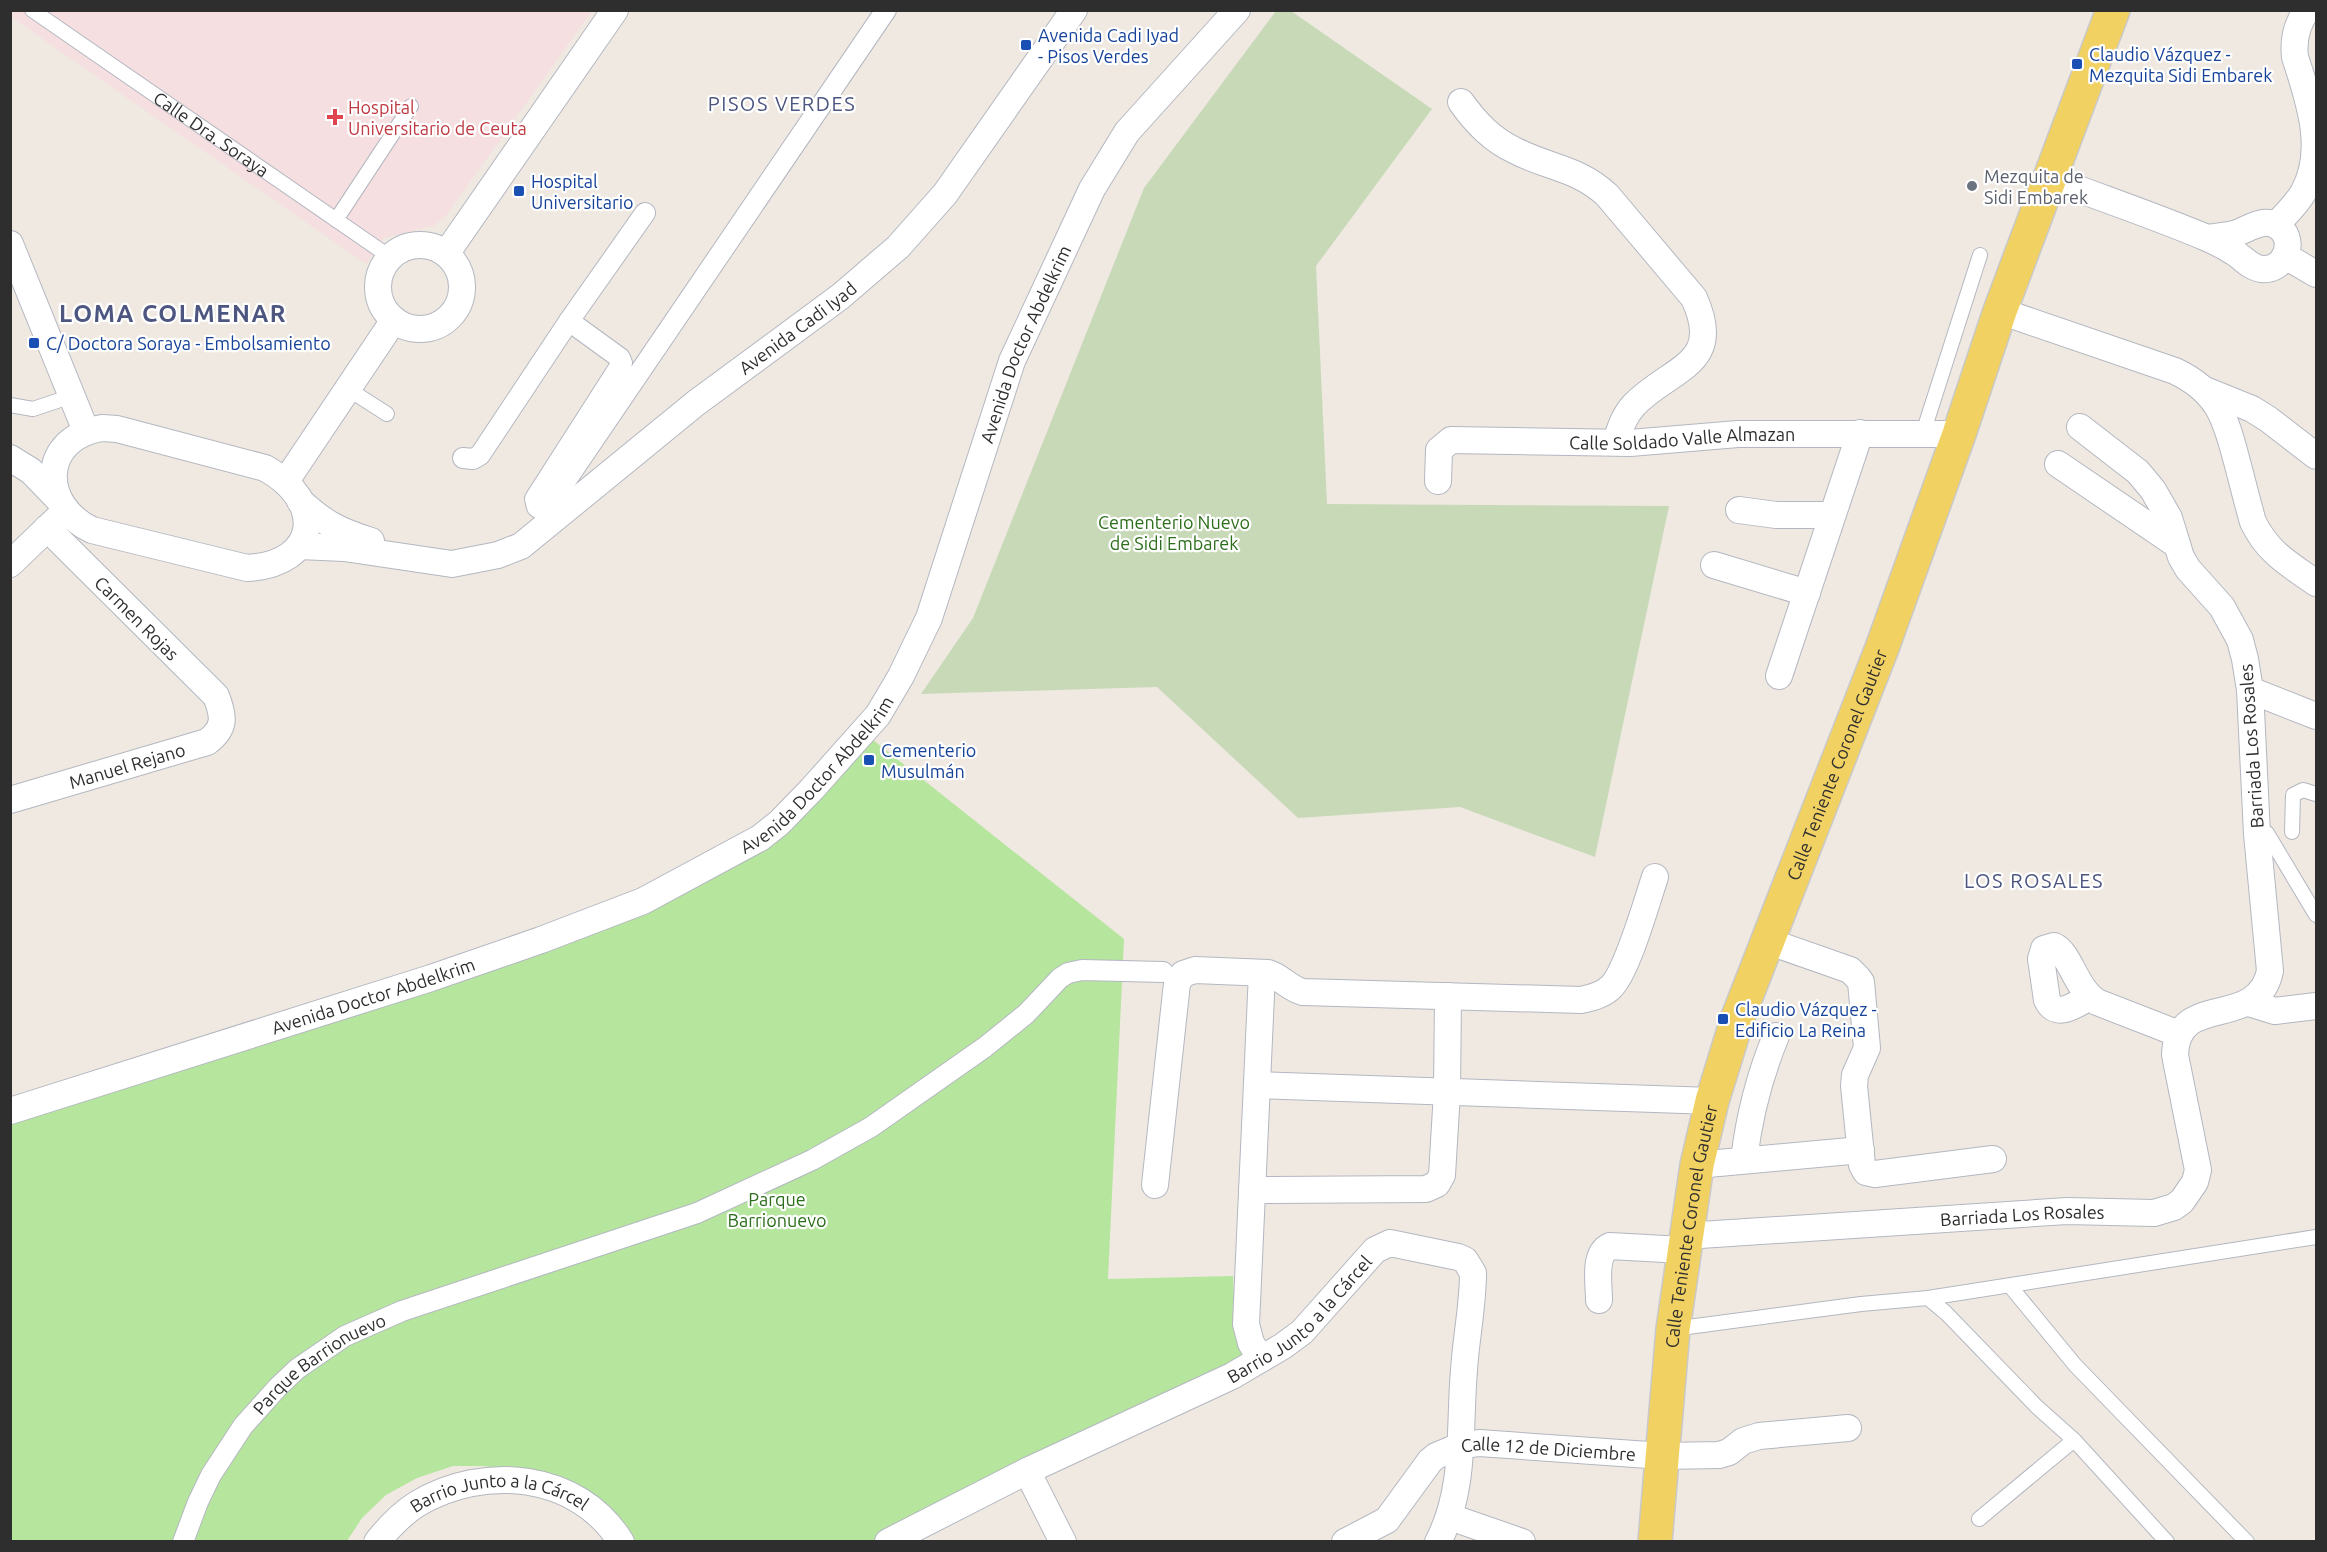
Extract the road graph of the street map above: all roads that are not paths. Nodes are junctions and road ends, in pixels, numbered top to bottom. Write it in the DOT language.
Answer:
graph roads {
  1 [pos="32,10"];
  2 [pos="615,10"];
  3 [pos="886,10"];
  4 [pos="1074,10"];
  5 [pos="1237,10"];
  6 [pos="2113,10"];
  7 [pos="2307,10"];
  8 [pos="1461,102"];
  9 [pos="411,106"];
  10 [pos="2049,178"];
  11 [pos="645,213"];
  12 [pos="336,220"];
  13 [pos="2276,225"];
  14 [pos="2247,229"];
  15 [pos="2207,238"];
  16 [pos="10,244"];
  17 [pos="446,254"];
  18 [pos="1980,255"];
  19 [pos="2285,256"];
  20 [pos="390,257"];
  21 [pos="2247,261"];
  22 [pos="2316,274"];
  23 [pos="2000,311"];
  24 [pos="394,320"];
  25 [pos="568,321"];
  26 [pos="348,389"];
  27 [pos="2205,390"];
  28 [pos="72,396"];
  29 [pos="10,405"];
  30 [pos="387,414"];
  31 [pos="2080,427"];
  32 [pos="1860,433"];
  33 [pos="1923,434"];
  34 [pos="1959,434"];
  35 [pos="76,438"];
  36 [pos="1616,442"];
  37 [pos="10,456"];
  38 [pos="2316,456"];
  39 [pos="463,458"];
  40 [pos="2058,464"];
  41 [pos="1438,481"];
  42 [pos="293,491"];
  43 [pos="62,505"];
  44 [pos="1739,510"];
  45 [pos="1832,515"];
  46 [pos="47,528"];
  47 [pos="2177,545"];
  48 [pos="299,546"];
  49 [pos="10,564"];
  50 [pos="452,564"];
  51 [pos="1714,565"];
  52 [pos="2316,583"];
  53 [pos="1807,593"];
  54 [pos="1779,676"];
  55 [pos="2250,690"];
  56 [pos="222,711"];
  57 [pos="2316,716"];
  58 [pos="2316,794"];
  59 [pos="10,800"];
  60 [pos="2292,832"];
  61 [pos="2267,833"];
  62 [pos="1655,877"];
  63 [pos="2316,915"];
  64 [pos="1767,941"];
  65 [pos="1163,972"];
  66 [pos="1262,973"];
  67 [pos="1448,996"];
  68 [pos="2090,997"];
  69 [pos="2249,1003"];
  70 [pos="2316,1006"];
  71 [pos="2179,1034"];
  72 [pos="1776,1036"];
  73 [pos="1257,1085"];
  74 [pos="1447,1092"];
  75 [pos="1712,1101"];
  76 [pos="10,1111"];
  77 [pos="1861,1150"];
  78 [pos="1993,1159"];
  79 [pos="1744,1161"];
  80 [pos="1697,1165"];
  81 [pos="1155,1185"];
  82 [pos="1252,1190"];
  83 [pos="2316,1237"];
  84 [pos="1684,1243"];
  85 [pos="2010,1286"];
  86 [pos="1928,1298"];
  87 [pos="1599,1300"];
  88 [pos="1672,1329"];
  89 [pos="1261,1359"];
  90 [pos="1848,1428"];
  91 [pos="2074,1440"];
  92 [pos="1460,1446"];
  93 [pos="1663,1456"];
  94 [pos="1027,1471"];
  95 [pos="1450,1517"];
  96 [pos="1979,1519"];
  97 [pos="183,1542"];
  98 [pos="377,1542"];
  99 [pos="621,1542"];
  100 [pos="888,1542"];
  101 [pos="1063,1542"];
  102 [pos="1345,1542"];
  103 [pos="1438,1542"];
  104 [pos="1522,1542"];
  105 [pos="1654,1542"];
  106 [pos="2167,1542"];
  107 [pos="2247,1542"];
  1 -- 12 [label="lane, Calle Dra. Soraya"];
  2 -- 17 [label="street"];
  3 -- 25 [label="street"];
  4 -- 50 [label="street, Avenida Cadi Iyad"];
  5 -- 76 [label="street, Avenida Doctor Abdelkrim"];
  6 -- 10 [label="main road, Calle Teniente Coronel Gautier"];
  7 -- 13 [label="street"];
  8 -- 36 [label="street"];
  9 -- 12 [label="lane"];
  10 -- 15 [label="street"];
  10 -- 23 [label="main road, Calle Teniente Coronel Gautier"];
  11 -- 25 [label="street"];
  12 -- 20 [label="lane, Calle Dra. Soraya"];
  13 -- 14 [label="street"];
  13 -- 19 [label="street"];
  14 -- 15 [label="street"];
  14 -- 21 [label="street"];
  15 -- 21 [label="street"];
  16 -- 28 [label="street"];
  17 -- 20 [label="street"];
  17 -- 24 [label="street"];
  18 -- 33 [label="lane"];
  19 -- 21 [label="street"];
  19 -- 22 [label="street"];
  20 -- 24 [label="street"];
  23 -- 27 [label="street"];
  23 -- 34 [label="main road, Calle Teniente Coronel Gautier"];
  24 -- 26 [label="street"];
  25 -- 39 [label="street"];
  26 -- 30 [label="lane"];
  26 -- 42 [label="street"];
  27 -- 38 [label="street"];
  27 -- 52 [label="street"];
  28 -- 29 [label="lane"];
  28 -- 35 [label="street"];
  31 -- 47 [label="street, Barriada Los Rosales"];
  32 -- 33 [label="street, Calle Soldado Valle Almazan"];
  32 -- 36 [label="street, Calle Soldado Valle Almazan"];
  32 -- 45 [label="street"];
  33 -- 34 [label="street, Calle Soldado Valle Almazan"];
  34 -- 64 [label="main road, Calle Teniente Coronel Gautier"];
  35 -- 37 [label="street"];
  35 -- 42 [label="street, Avenida Cadi Iyad"];
  35 -- 43 [label="street"];
  36 -- 41 [label="street, Calle Soldado Valle Almazan"];
  37 -- 43 [label="street"];
  40 -- 47 [label="street"];
  42 -- 48 [label="street"];
  42 -- 50 [label="street, Avenida Cadi Iyad"];
  43 -- 46 [label="street"];
  43 -- 48 [label="street"];
  44 -- 45 [label="street"];
  45 -- 53 [label="street"];
  46 -- 49 [label="street"];
  46 -- 56 [label="street, Carmen Rojas"];
  47 -- 55 [label="street, Barriada Los Rosales"];
  48 -- 50 [label="street, Avenida Cadi Iyad"];
  51 -- 53 [label="street"];
  53 -- 54 [label="street"];
  55 -- 57 [label="street"];
  55 -- 69 [label="street, Barriada Los Rosales"];
  56 -- 59 [label="street, Manuel Rejano"];
  58 -- 60 [label="lane"];
  61 -- 63 [label="lane"];
  62 -- 67 [label="street"];
  64 -- 75 [label="main road, Calle Teniente Coronel Gautier"];
  64 -- 77 [label="street"];
  65 -- 97 [label="street, Parque Barrionuevo"];
  66 -- 67 [label="street"];
  66 -- 73 [label="street"];
  66 -- 81 [label="street"];
  67 -- 74 [label="street"];
  68 -- 71 [label="street"];
  69 -- 70 [label="street"];
  69 -- 71 [label="street"];
  71 -- 84 [label="street, Barriada Los Rosales"];
  72 -- 79 [label="street"];
  73 -- 74 [label="street"];
  73 -- 82 [label="street"];
  74 -- 75 [label="street"];
  74 -- 82 [label="street"];
  75 -- 80 [label="main road, Calle Teniente Coronel Gautier"];
  77 -- 78 [label="street"];
  77 -- 79 [label="street"];
  79 -- 80 [label="street"];
  80 -- 84 [label="main road, Calle Teniente Coronel Gautier"];
  82 -- 89 [label="street"];
  83 -- 85 [label="lane"];
  84 -- 87 [label="street, Barriada Los Rosales"];
  84 -- 88 [label="main road, Calle Teniente Coronel Gautier"];
  85 -- 86 [label="lane"];
  85 -- 107 [label="lane"];
  86 -- 88 [label="lane"];
  86 -- 91 [label="lane"];
  88 -- 93 [label="main road, Calle Teniente Coronel Gautier"];
  89 -- 92 [label="street, Barrio Junto a la Cárcel"];
  89 -- 94 [label="street, Barrio Junto a la Cárcel"];
  90 -- 93 [label="street, Calle 12 de Diciembre"];
  91 -- 96 [label="lane"];
  91 -- 106 [label="lane"];
  92 -- 93 [label="street, Calle 12 de Diciembre"];
  92 -- 95 [label="street, Calle 12 de Diciembre"];
  92 -- 102 [label="street"];
  93 -- 105 [label="main road, Calle Teniente Coronel Gautier"];
  94 -- 100 [label="street, Barrio Junto a la Cárcel"];
  94 -- 101 [label="street"];
  95 -- 103 [label="street, Calle 12 de Diciembre"];
  95 -- 104 [label="street"];
  98 -- 99 [label="street, Barrio Junto a la Cárcel"];
}
